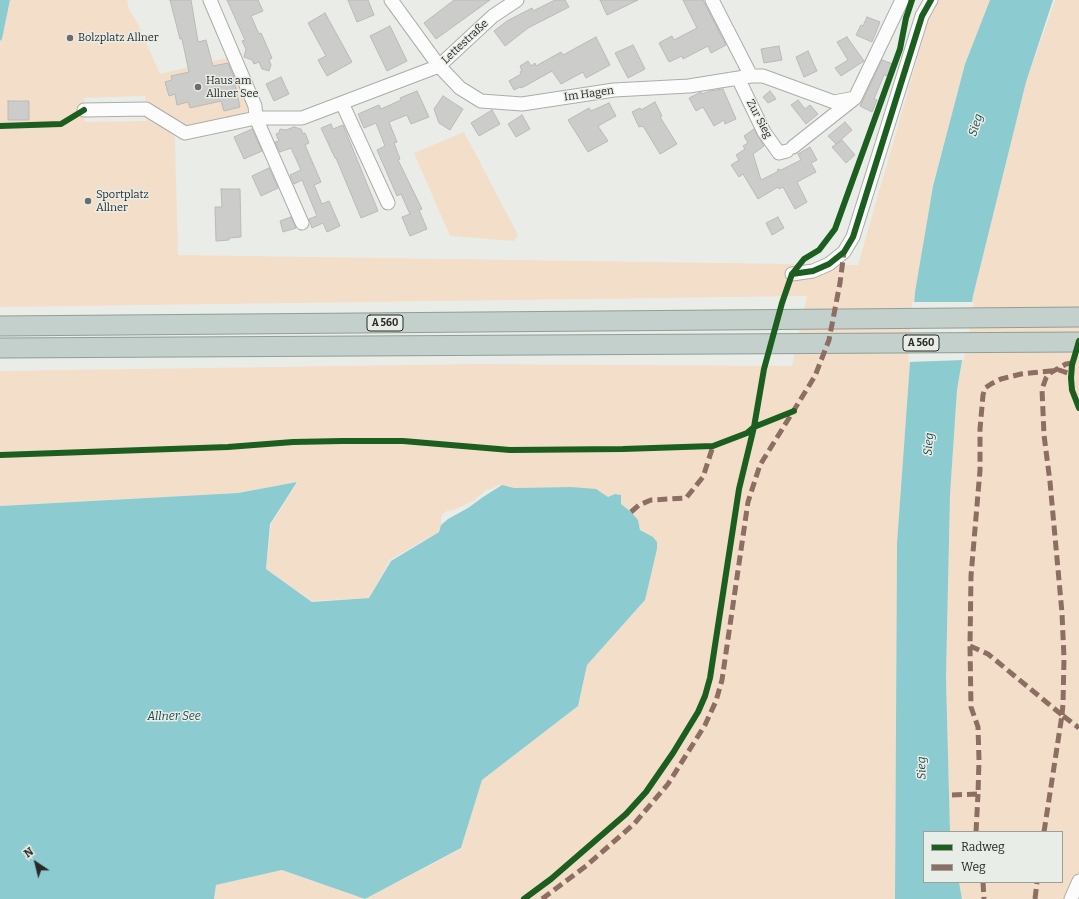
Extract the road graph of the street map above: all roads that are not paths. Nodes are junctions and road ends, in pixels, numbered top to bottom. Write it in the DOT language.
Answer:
graph roads {
  1 [pos="210,0"];
  2 [pos="391,0"];
  3 [pos="517,0"];
  4 [pos="712,0"];
  5 [pos="902,0"];
  6 [pos="931,0"];
  7 [pos="439,66"];
  8 [pos="751,76"];
  9 [pos="738,78"];
  10 [pos="855,98"];
  11 [pos="342,103"];
  12 [pos="84,110"];
  13 [pos="256,118"];
  14 [pos="388,203"];
  15 [pos="302,223"];
  16 [pos="792,274"];
  17 [pos="1079,317"];
  18 [pos="0,326"];
  19 [pos="1079,342"];
  20 [pos="0,348"];
  21 [pos="1079,881"];
  22 [pos="1071,899"];
  1 -- 13 [label="street"];
  2 -- 7 [label="street, Im Hagen"];
  3 -- 7 [label="street, Lettestraße"];
  4 -- 8 [label="street"];
  5 -- 10 [label="street"];
  6 -- 16 [label="street"];
  7 -- 9 [label="street, Im Hagen"];
  7 -- 11 [label="street, Lettestraße"];
  8 -- 9 [label="street, Im Hagen"];
  8 -- 10 [label="street, Im Hagen"];
  9 -- 10 [label="street, Zur Sieg"];
  11 -- 13 [label="street, Lettestraße"];
  11 -- 14 [label="street"];
  12 -- 13 [label="street, Lettestraße"];
  13 -- 15 [label="street"];
  17 -- 18 [label="highway, A 560"];
  19 -- 20 [label="highway, A 560"];
  21 -- 22 [label="street"];
}
